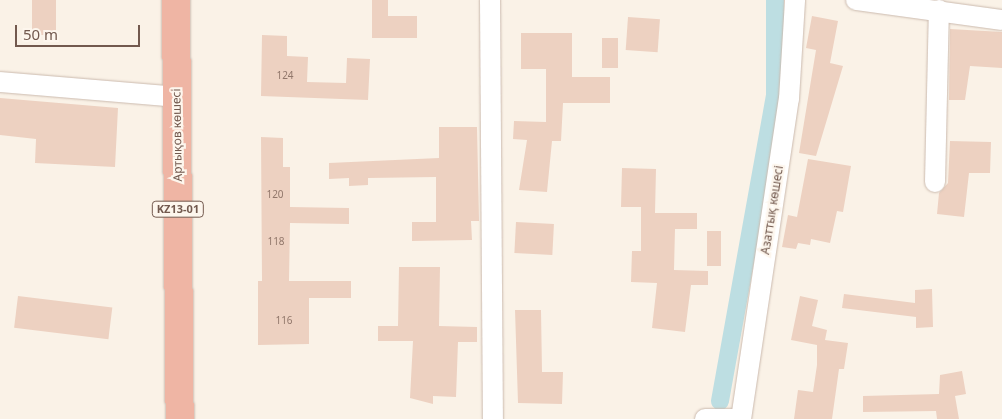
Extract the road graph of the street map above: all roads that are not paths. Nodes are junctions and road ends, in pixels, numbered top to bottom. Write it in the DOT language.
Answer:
graph roads {
  1 [pos="176,0"];
  2 [pos="490,0"];
  3 [pos="795,0"];
  4 [pos="856,0"];
  5 [pos="939,10"];
  6 [pos="1002,20"];
  7 [pos="0,82"];
  8 [pos="177,97"];
  9 [pos="935,182"];
  10 [pos="180,419"];
  11 [pos="493,419"];
  12 [pos="705,419"];
  13 [pos="740,419"];
  1 -- 8 [label="highway, Артықов көшесі / KZ13-01"];
  2 -- 11 [label="street"];
  3 -- 13 [label="street, Азаттық көшесі"];
  4 -- 5 [label="street"];
  5 -- 6 [label="street"];
  5 -- 9 [label="street"];
  7 -- 8 [label="street"];
  8 -- 10 [label="highway, Артықов көшесі / KZ13-01"];
  12 -- 13 [label="street"];
}
